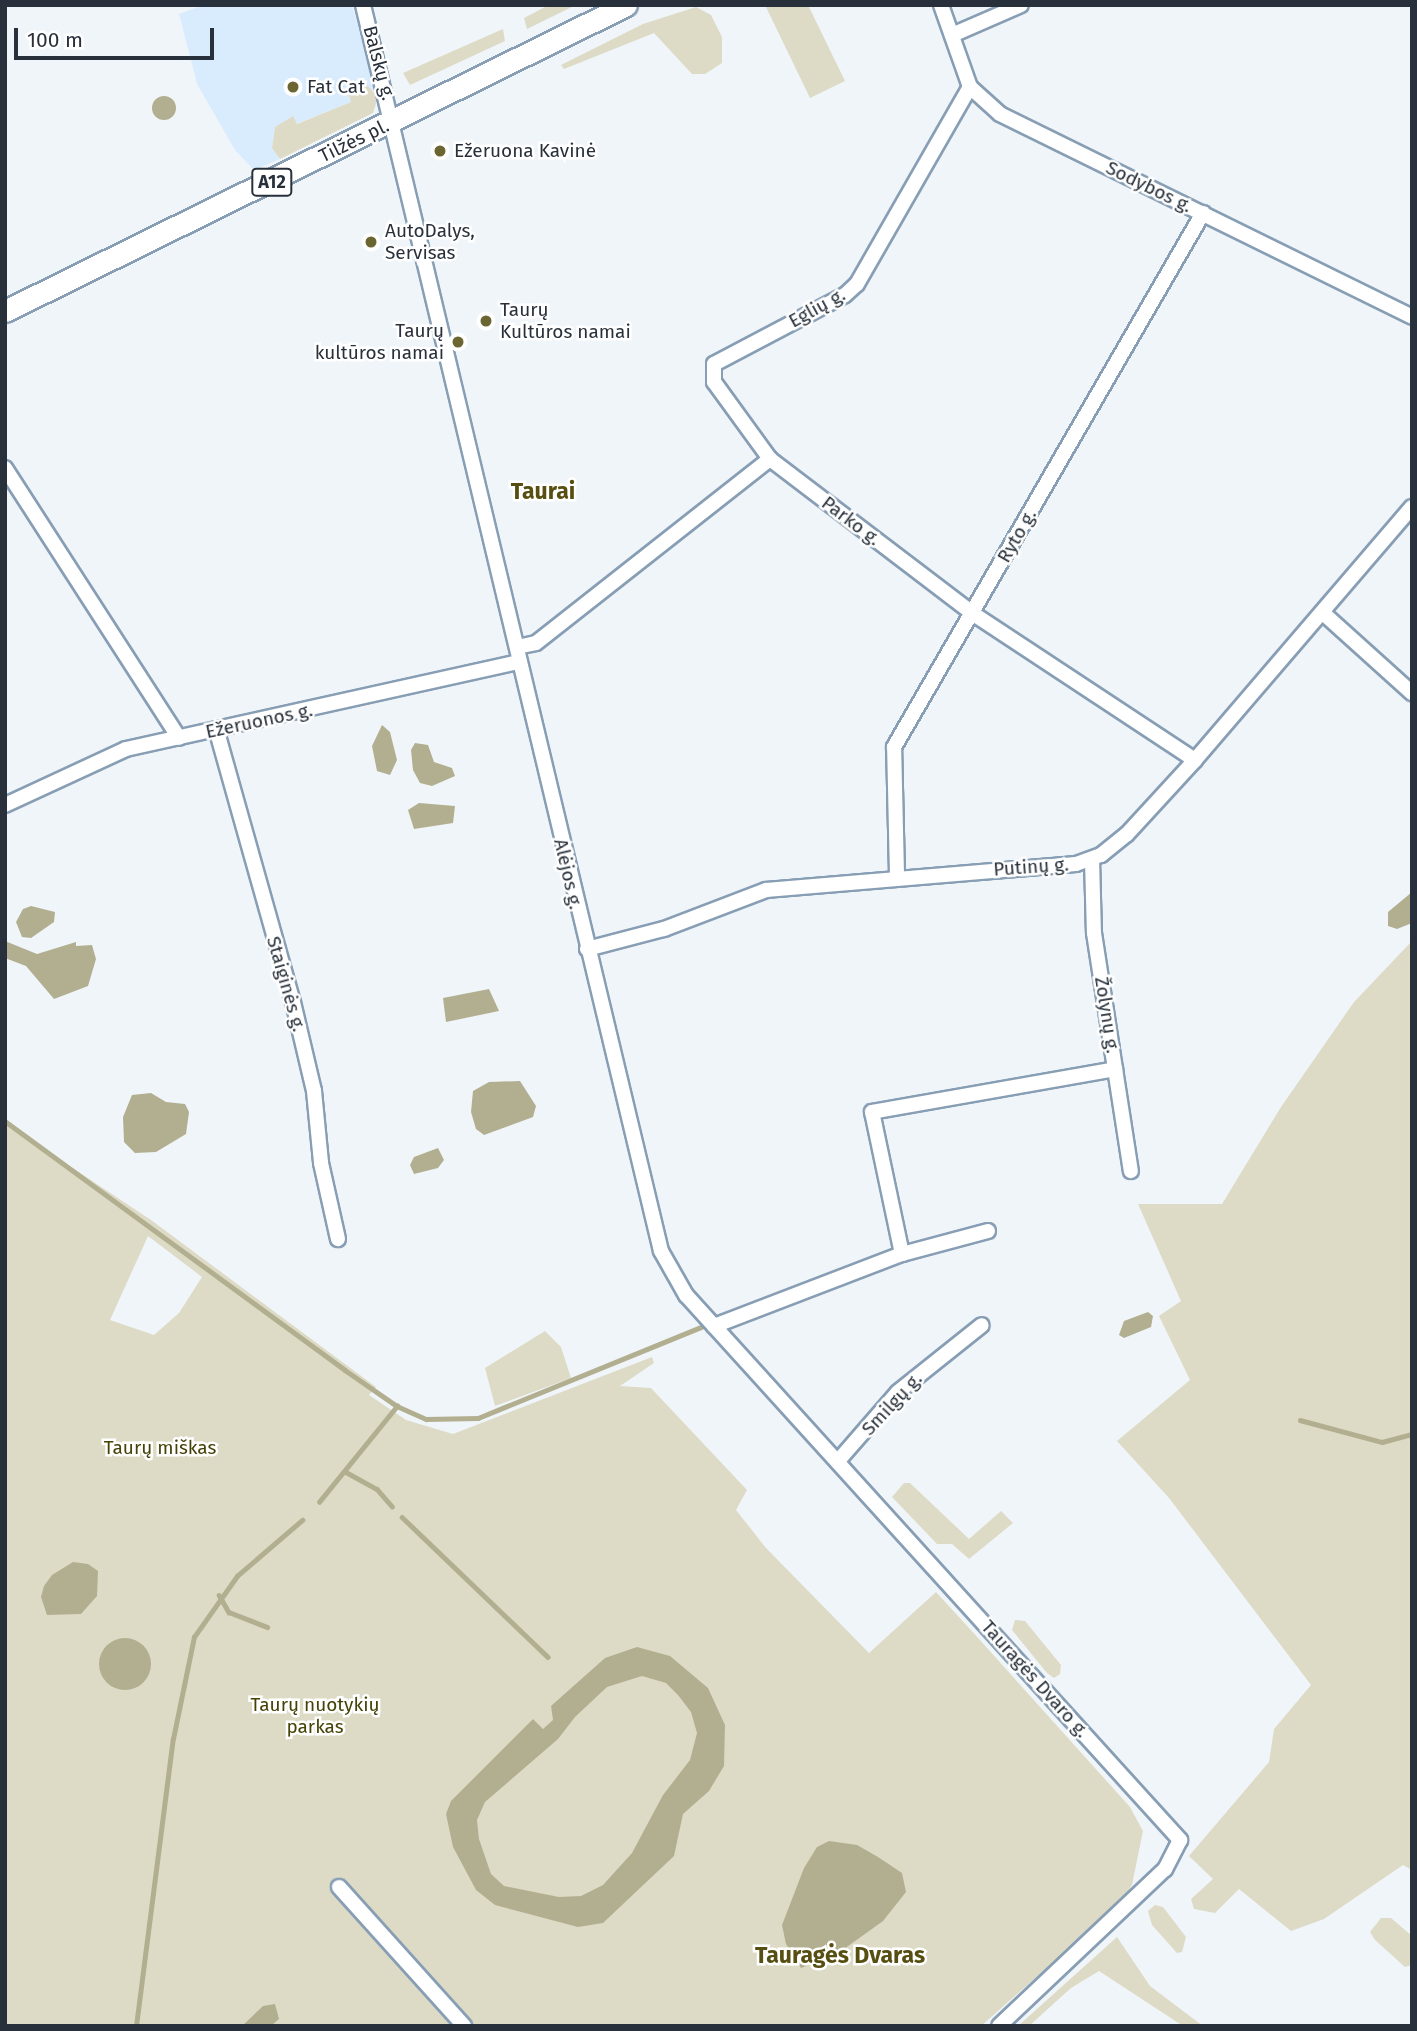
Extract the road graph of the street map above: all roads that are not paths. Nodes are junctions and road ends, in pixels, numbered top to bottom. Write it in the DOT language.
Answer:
graph roads {
  1 [pos="363,5"];
  2 [pos="626,5"];
  3 [pos="941,5"];
  4 [pos="1021,5"];
  5 [pos="952,35"];
  6 [pos="970,87"];
  7 [pos="394,121"];
  8 [pos="1203,213"];
  9 [pos="5,311"];
  10 [pos="1412,317"];
  11 [pos="770,459"];
  12 [pos="5,468"];
  13 [pos="1412,507"];
  14 [pos="1323,612"];
  15 [pos="972,613"];
  16 [pos="519,655"];
  17 [pos="1412,693"];
  18 [pos="217,732"];
  19 [pos="179,738"];
  20 [pos="1195,760"];
  21 [pos="5,805"];
  22 [pos="1092,859"];
  23 [pos="897,875"];
  24 [pos="587,949"];
  25 [pos="1115,1069"];
  26 [pos="1131,1171"];
  27 [pos="988,1231"];
  28 [pos="338,1239"];
  29 [pos="902,1254"];
  30 [pos="982,1325"];
  31 [pos="714,1326"];
  32 [pos="838,1461"];
  33 [pos="339,1887"];
  34 [pos="464,2026"];
  35 [pos="999,2026"];
  1 -- 7 [label="street, Balskų g."];
  2 -- 7 [label="highway, Tilžės pl. / A12"];
  3 -- 5 [label="street, Sodybos g."];
  4 -- 5 [label="street"];
  5 -- 6 [label="street, Sodybos g."];
  6 -- 8 [label="street, Sodybos g."];
  6 -- 11 [label="street, Eglių g."];
  7 -- 9 [label="highway, Tilžės pl. / A12"];
  7 -- 16 [label="street, Alėjos g."];
  8 -- 10 [label="street, Sodybos g."];
  8 -- 15 [label="street, Ryto g."];
  11 -- 15 [label="street, Parko g."];
  11 -- 16 [label="street"];
  12 -- 19 [label="street"];
  13 -- 14 [label="street, Putinų g."];
  14 -- 17 [label="street"];
  14 -- 20 [label="street, Putinų g."];
  15 -- 20 [label="street, Parko g."];
  15 -- 23 [label="street, Ryto g."];
  16 -- 18 [label="street, Ežeruonos g."];
  16 -- 24 [label="street, Alėjos g."];
  18 -- 19 [label="street, Ežeruonos g."];
  18 -- 28 [label="street, Staiginės g."];
  19 -- 21 [label="street, Ežeruonos g."];
  20 -- 22 [label="street, Putinų g."];
  22 -- 23 [label="street, Putinų g."];
  22 -- 25 [label="street, Žolynų g."];
  23 -- 24 [label="street, Putinų g."];
  24 -- 31 [label="street, Alėjos g."];
  25 -- 26 [label="street, Žolynų g."];
  25 -- 29 [label="street"];
  27 -- 29 [label="street"];
  29 -- 31 [label="street"];
  30 -- 32 [label="street, Smilgų g."];
  31 -- 32 [label="street, Tauragės Dvaro g."];
  32 -- 35 [label="street, Tauragės Dvaro g."];
  33 -- 34 [label="street"];
}
